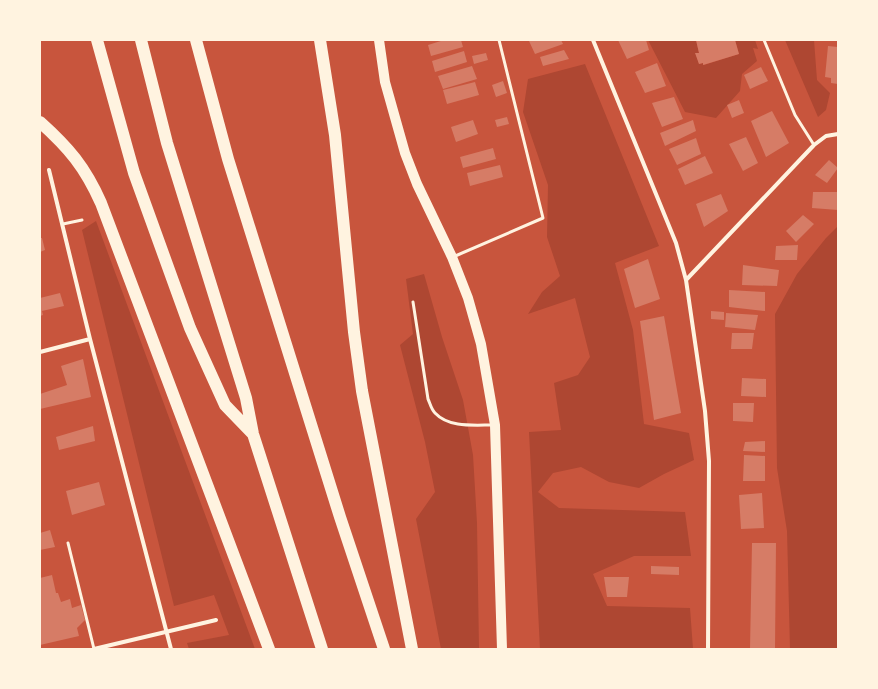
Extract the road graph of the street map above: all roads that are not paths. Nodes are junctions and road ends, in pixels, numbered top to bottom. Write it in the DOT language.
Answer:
graph roads {
  1 [pos="97,40"];
  2 [pos="141,40"];
  3 [pos="196,40"];
  4 [pos="320,40"];
  5 [pos="379,40"];
  6 [pos="499,40"];
  7 [pos="593,40"];
  8 [pos="764,40"];
  9 [pos="40,122"];
  10 [pos="838,134"];
  11 [pos="814,145"];
  12 [pos="49,170"];
  13 [pos="82,220"];
  14 [pos="63,224"];
  15 [pos="452,258"];
  16 [pos="686,280"];
  17 [pos="413,302"];
  18 [pos="90,339"];
  19 [pos="40,352"];
  20 [pos="495,425"];
  21 [pos="252,434"];
  22 [pos="68,543"];
  23 [pos="216,620"];
  24 [pos="166,631"];
  25 [pos="94,649"];
  26 [pos="171,649"];
  27 [pos="270,649"];
  28 [pos="322,649"];
  29 [pos="384,649"];
  30 [pos="412,649"];
  31 [pos="502,649"];
  32 [pos="708,649"];
  1 -- 21 [label="highway"];
  2 -- 21 [label="highway"];
  3 -- 29 [label="highway"];
  4 -- 30 [label="highway"];
  5 -- 15 [label="main road"];
  6 -- 15 [label="lane"];
  7 -- 16 [label="street"];
  8 -- 11 [label="lane"];
  9 -- 27 [label="highway"];
  10 -- 11 [label="street"];
  11 -- 16 [label="street"];
  12 -- 14 [label="street"];
  13 -- 14 [label="lane"];
  14 -- 18 [label="street"];
  15 -- 20 [label="main road"];
  16 -- 32 [label="street"];
  17 -- 20 [label="lane"];
  18 -- 19 [label="street"];
  18 -- 24 [label="street"];
  20 -- 31 [label="main road"];
  21 -- 28 [label="highway"];
  22 -- 25 [label="lane"];
  23 -- 24 [label="street"];
  24 -- 25 [label="street"];
  24 -- 26 [label="street"];
}
